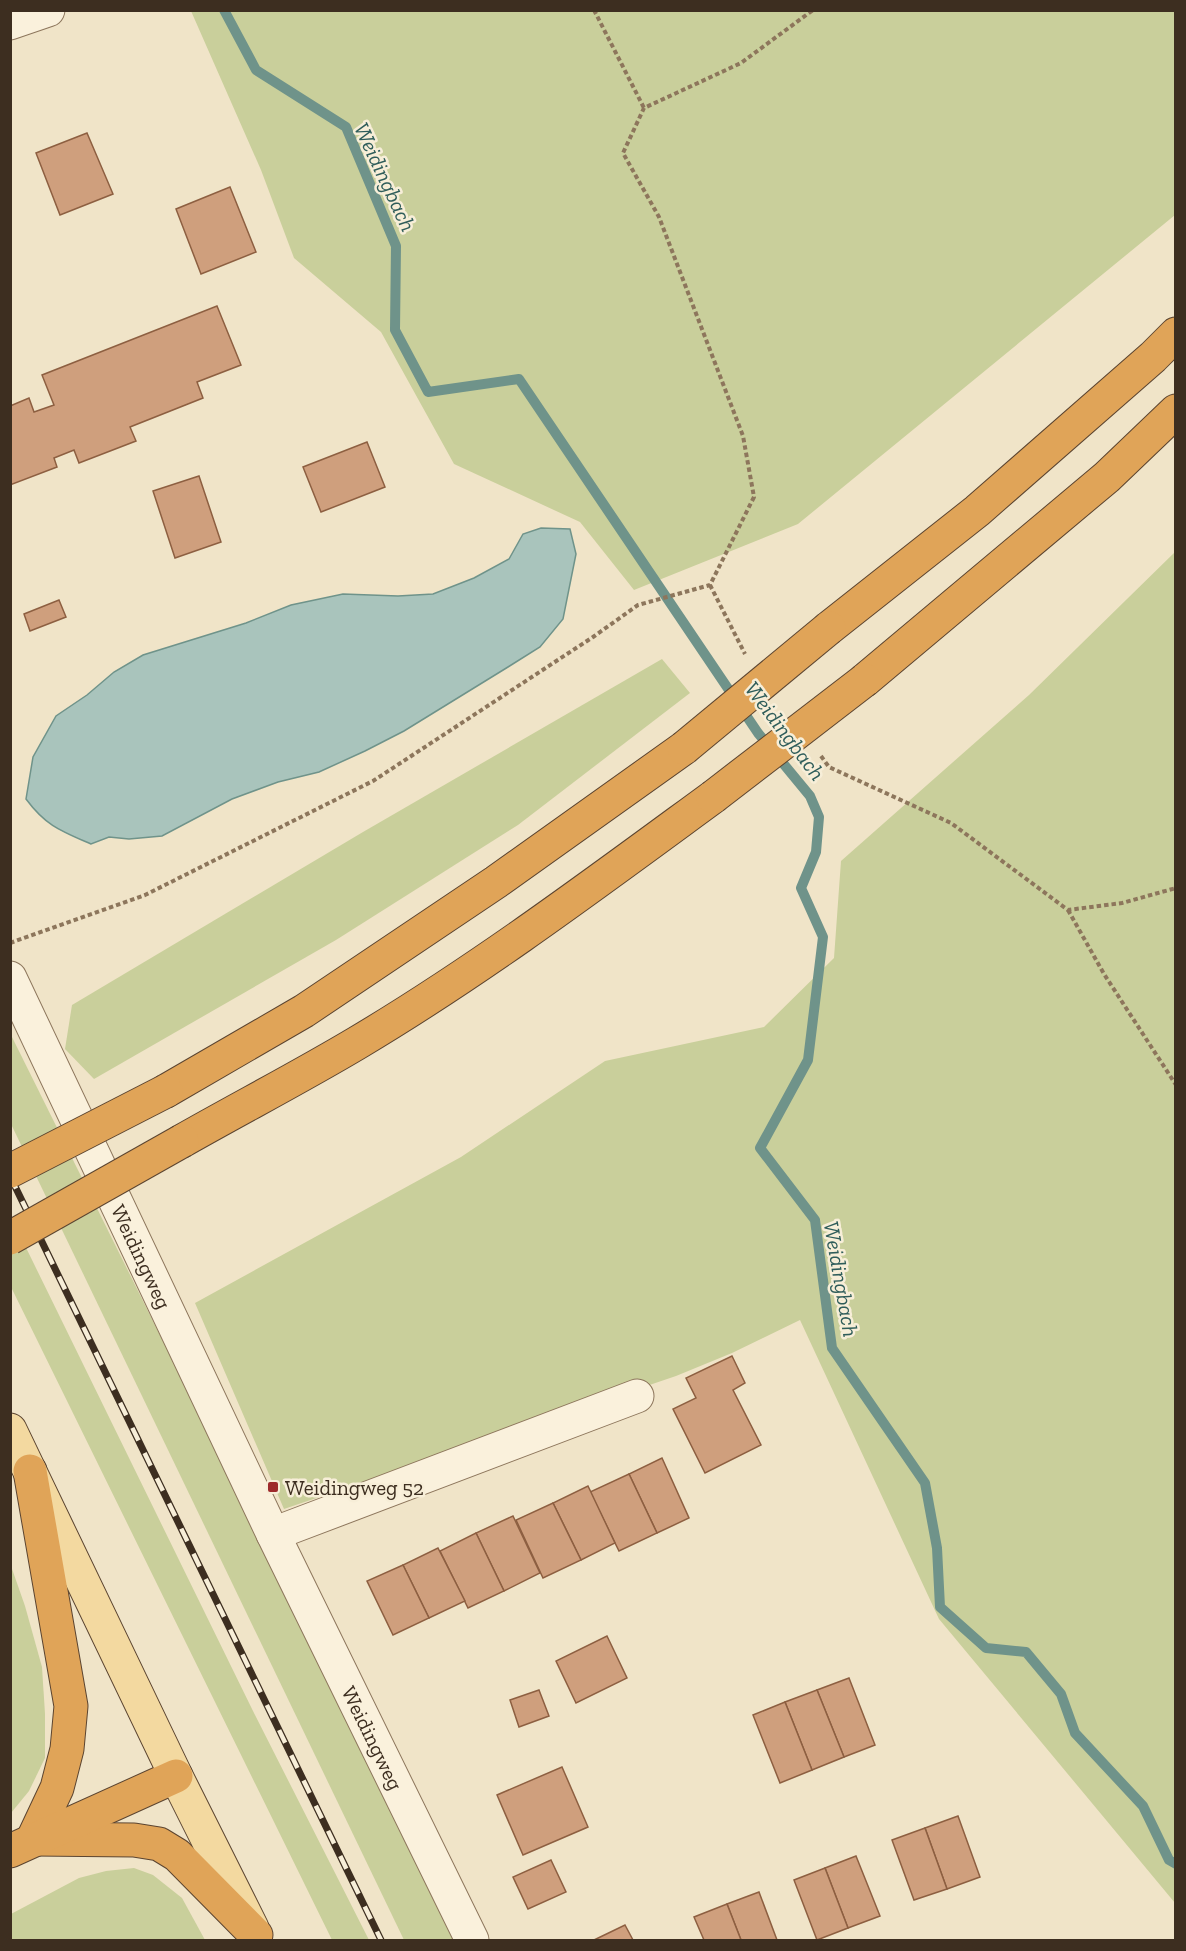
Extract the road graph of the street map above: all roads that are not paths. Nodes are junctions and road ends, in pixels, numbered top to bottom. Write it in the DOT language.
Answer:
graph roads {
  1 [pos="48,10"];
  2 [pos="10,23"];
  3 [pos="1176,334"];
  4 [pos="1176,411"];
  5 [pos="10,978"];
  6 [pos="10,1171"];
  7 [pos="10,1238"];
  8 [pos="637,1396"];
  9 [pos="10,1430"];
  10 [pos="30,1471"];
  11 [pos="273,1534"];
  12 [pos="177,1776"];
  13 [pos="22,1845"];
  14 [pos="257,1938"];
  15 [pos="472,1941"];
  1 -- 2 [label="street"];
  3 -- 6 [label="highway, bridge"];
  4 -- 7 [label="highway, bridge"];
  5 -- 11 [label="street, Weidingweg"];
  8 -- 11 [label="street"];
  9 -- 10 [label="main road"];
  10 -- 12 [label="main road"];
  10 -- 13 [label="highway"];
  11 -- 15 [label="street, Weidingweg"];
  12 -- 13 [label="highway"];
  12 -- 14 [label="main road"];
  13 -- 14 [label="highway"];
}
